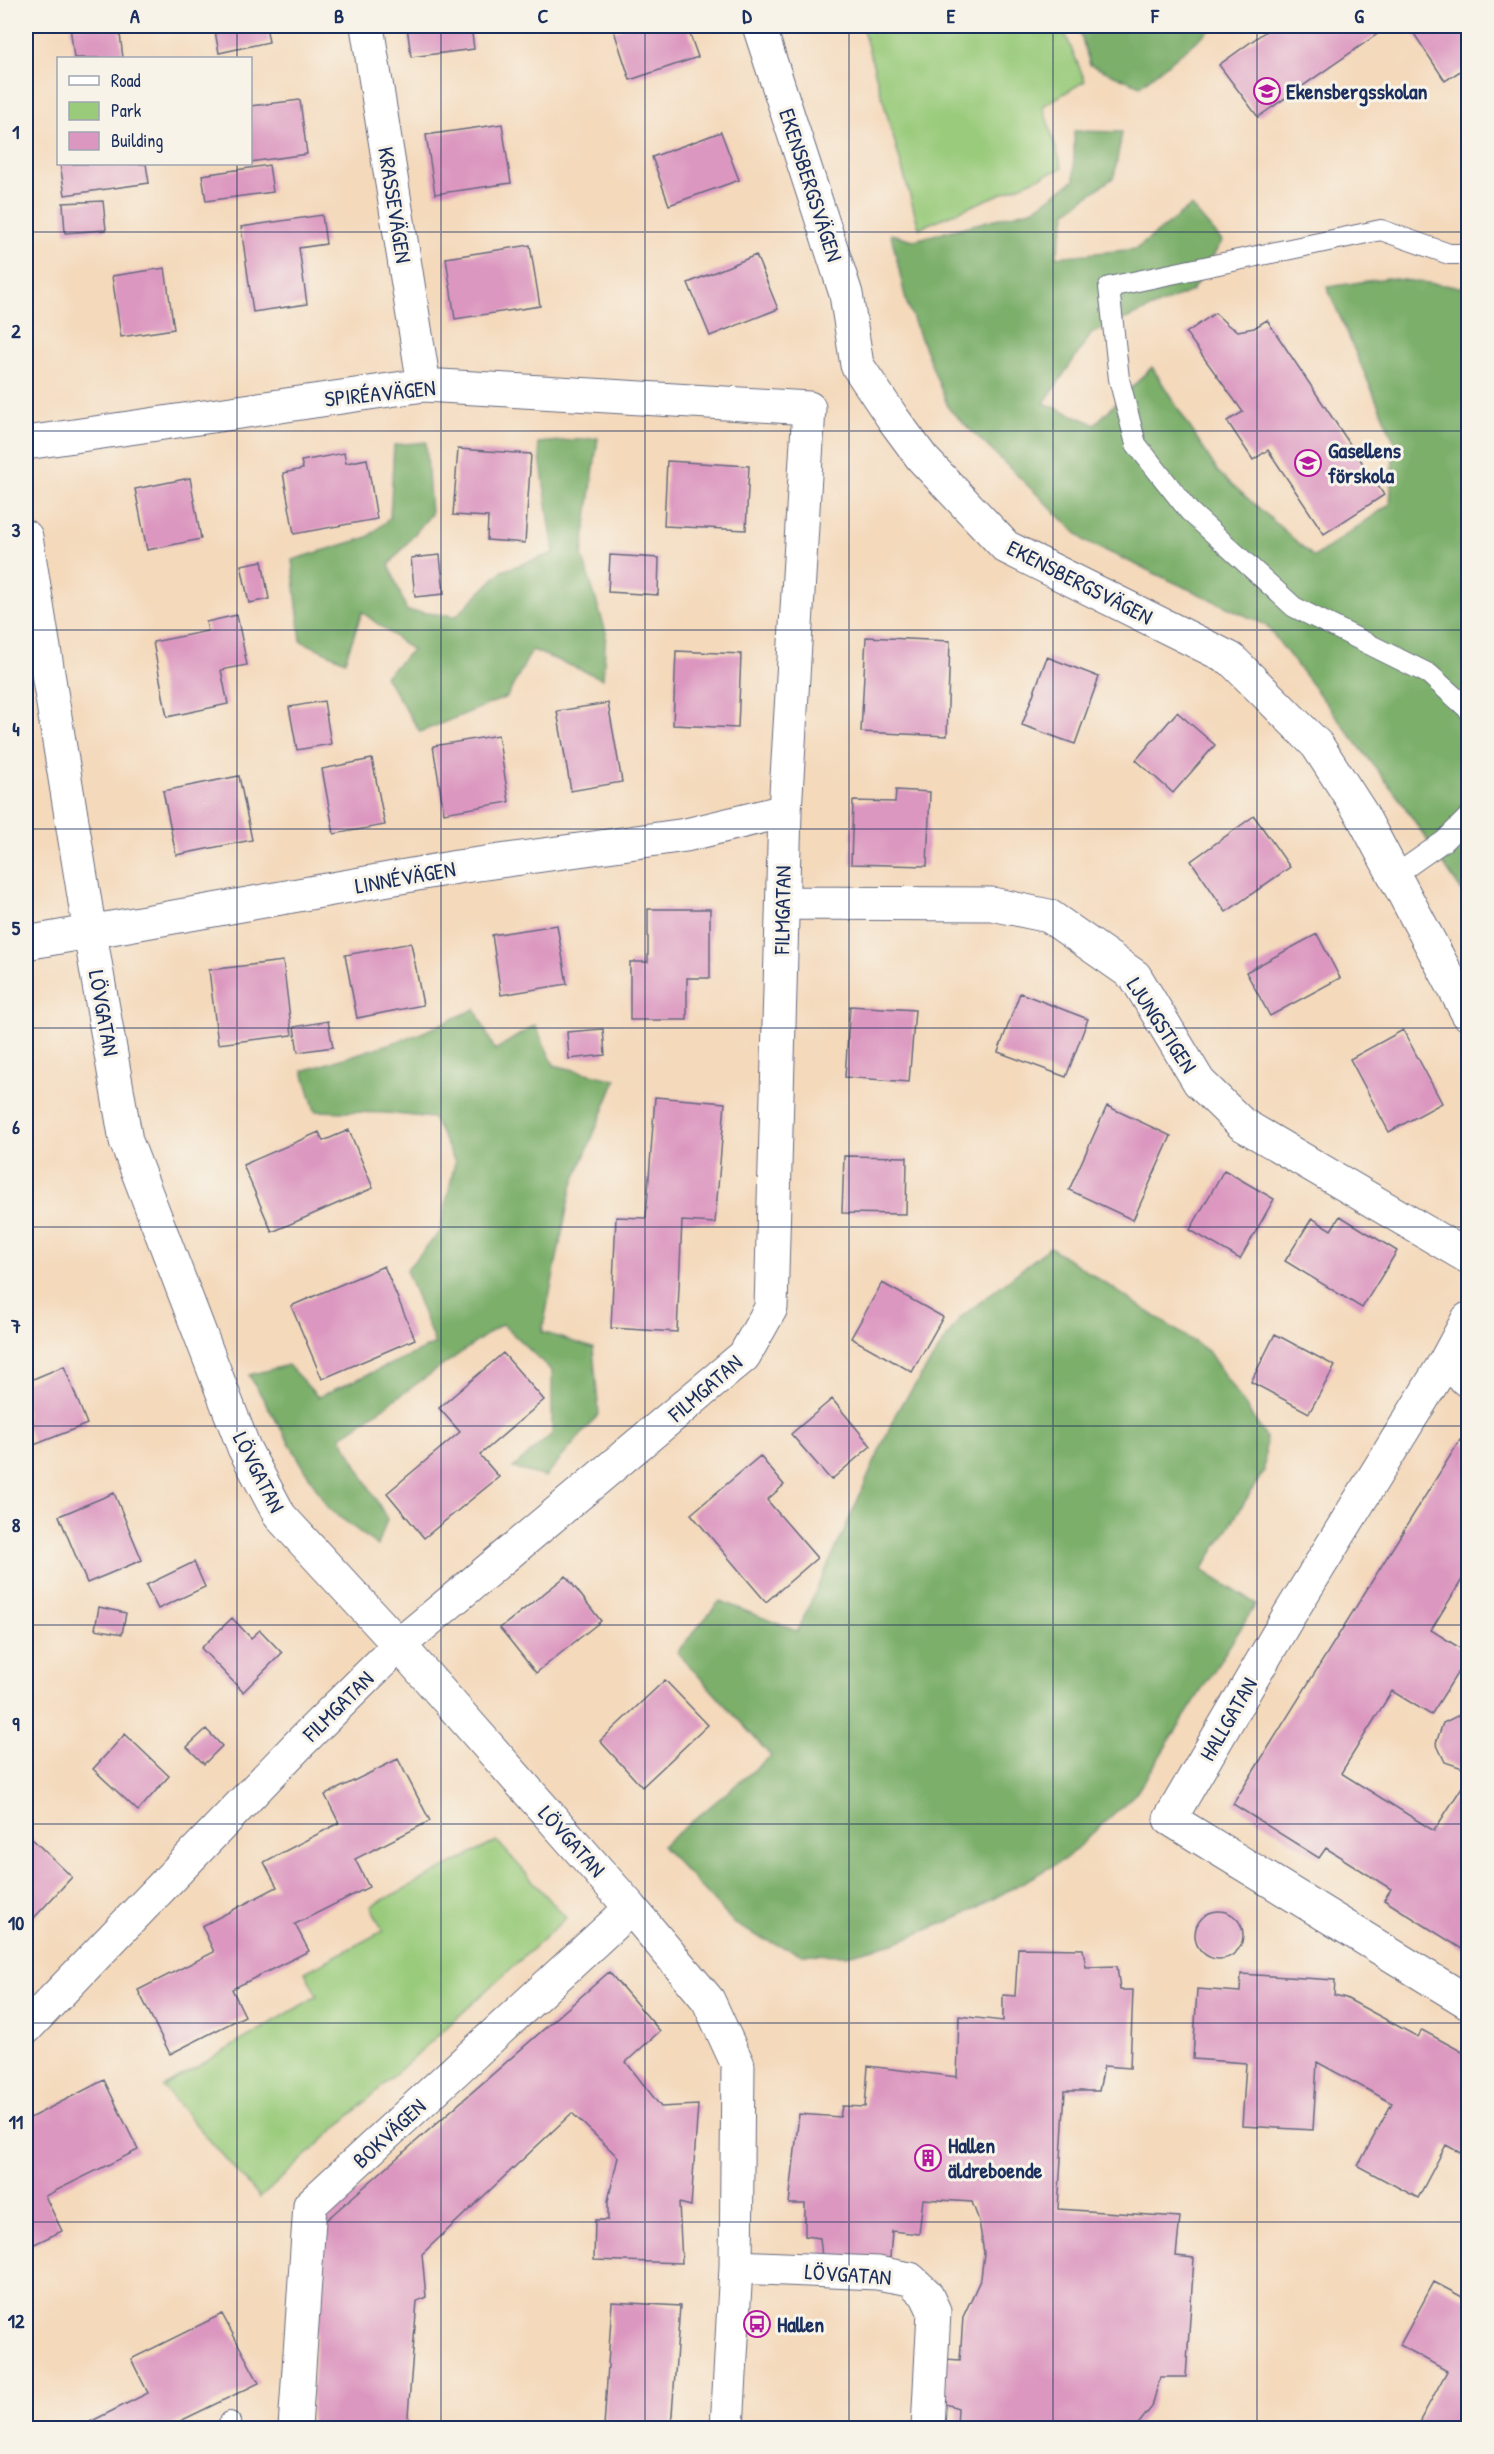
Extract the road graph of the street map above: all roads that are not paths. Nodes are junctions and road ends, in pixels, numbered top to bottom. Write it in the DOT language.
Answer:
graph roads {
  1 [pos="367,26"];
  2 [pos="759,26"];
  3 [pos="1468,254"];
  4 [pos="424,385"];
  5 [pos="809,408"];
  6 [pos="26,443"];
  7 [pos="26,537"];
  8 [pos="1468,709"];
  9 [pos="785,811"];
  10 [pos="1468,817"];
  11 [pos="1394,876"];
  12 [pos="783,903"];
  13 [pos="90,933"];
  14 [pos="26,943"];
  15 [pos="1468,1014"];
  16 [pos="1468,1257"];
  17 [pos="1468,1319"];
  18 [pos="1457,1372"];
  19 [pos="399,1645"];
  20 [pos="632,1908"];
  21 [pos="1468,2002"];
  22 [pos="27,2023"];
  23 [pos="736,2267"];
  24 [pos="295,2428"];
  25 [pos="727,2428"];
  26 [pos="928,2428"];
  1 -- 4 [label="street, KRASSEVÄGEN"];
  2 -- 11 [label="street, EKENSBERGSVÄGEN"];
  3 -- 8 [label="lane"];
  4 -- 5 [label="street, SPIRÉAVÄGEN"];
  4 -- 6 [label="street, SPIRÉAVÄGEN"];
  5 -- 9 [label="street, FILMGATAN"];
  7 -- 13 [label="street, LÖVGATAN"];
  9 -- 12 [label="street, FILMGATAN"];
  9 -- 13 [label="street, LINNÉVÄGEN"];
  10 -- 11 [label="lane"];
  11 -- 15 [label="street, EKENSBERGSVÄGEN"];
  12 -- 16 [label="street, LJUNGSTIGEN"];
  12 -- 19 [label="street, FILMGATAN"];
  13 -- 14 [label="street, LINNÉVÄGEN"];
  13 -- 19 [label="street, LÖVGATAN"];
  17 -- 18 [label="street, HALLGATAN"];
  18 -- 21 [label="street, HALLGATAN"];
  19 -- 20 [label="street, LÖVGATAN"];
  19 -- 22 [label="street, FILMGATAN"];
  20 -- 23 [label="street, LÖVGATAN"];
  20 -- 24 [label="street, BOKVÄGEN"];
  23 -- 25 [label="street, LÖVGATAN"];
  23 -- 26 [label="street, LÖVGATAN"];
}
